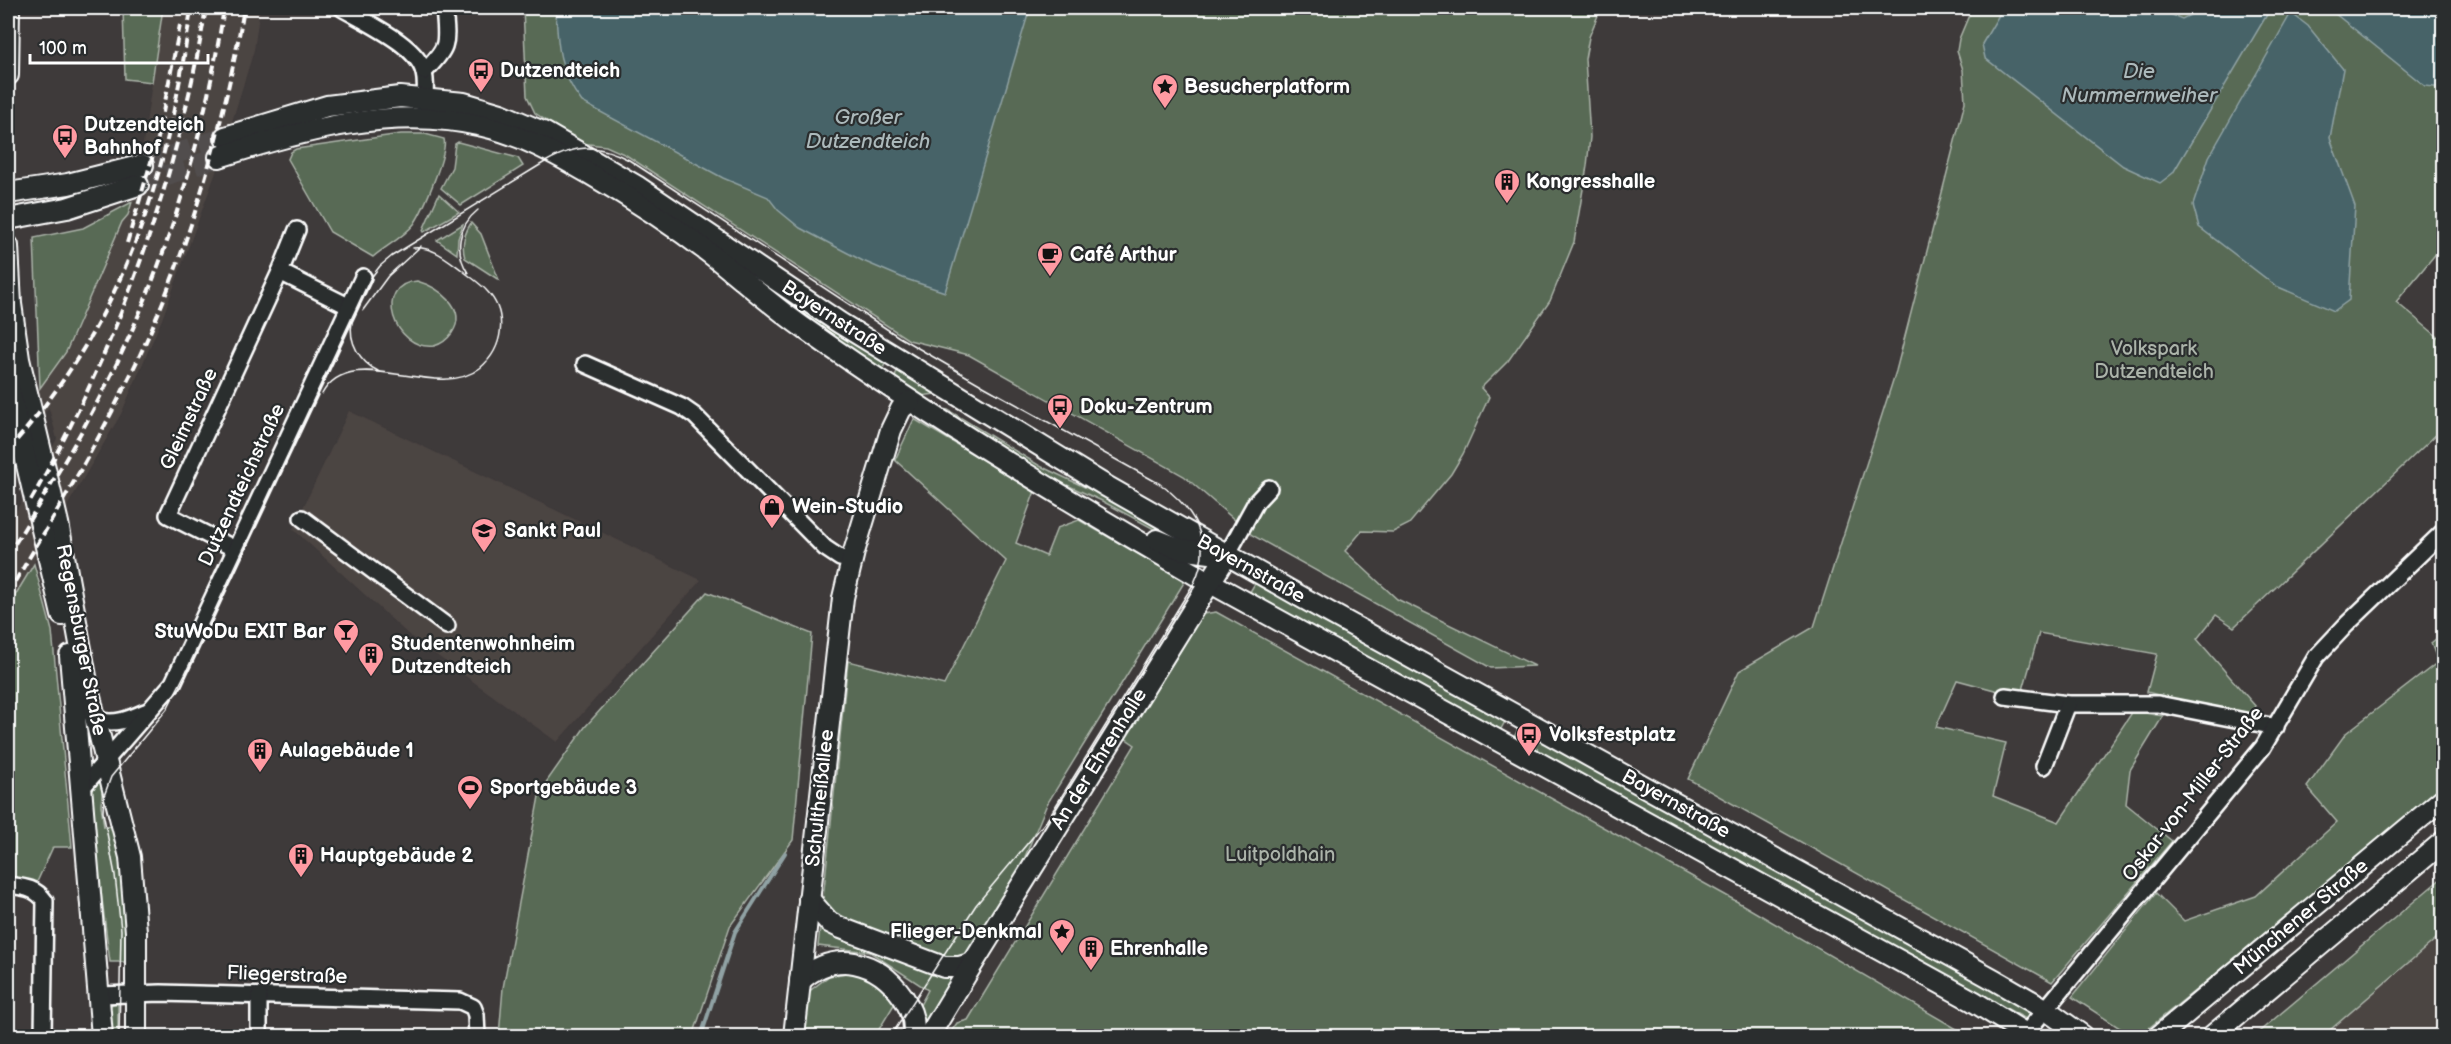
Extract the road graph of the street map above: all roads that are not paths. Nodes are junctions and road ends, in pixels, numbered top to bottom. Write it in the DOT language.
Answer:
graph roads {
  1 [pos="9,8"];
  2 [pos="342,8"];
  3 [pos="444,8"];
  4 [pos="424,72"];
  5 [pos="8,75"];
  6 [pos="425,98"];
  7 [pos="423,119"];
  8 [pos="225,137"];
  9 [pos="219,157"];
  10 [pos="143,165"];
  11 [pos="138,185"];
  12 [pos="8,193"];
  13 [pos="8,219"];
  14 [pos="297,230"];
  15 [pos="8,246"];
  16 [pos="280,272"];
  17 [pos="363,277"];
  18 [pos="348,306"];
  19 [pos="585,364"];
  20 [pos="8,384"];
  21 [pos="910,401"];
  22 [pos="979,409"];
  23 [pos="1269,488"];
  24 [pos="302,518"];
  25 [pos="2444,531"];
  26 [pos="1138,541"];
  27 [pos="236,549"];
  28 [pos="1227,555"];
  29 [pos="852,560"];
  30 [pos="1209,582"];
  31 [pos="1328,612"];
  32 [pos="447,626"];
  33 [pos="1310,637"];
  34 [pos="2005,696"];
  35 [pos="2068,704"];
  36 [pos="153,708"];
  37 [pos="96,720"];
  38 [pos="2276,727"];
  39 [pos="106,760"];
  40 [pos="2044,766"];
  41 [pos="81,789"];
  42 [pos="2444,798"];
  43 [pos="2444,841"];
  44 [pos="8,885"];
  45 [pos="809,899"];
  46 [pos="973,963"];
  47 [pos="800,981"];
  48 [pos="136,993"];
  49 [pos="99,995"];
  50 [pos="259,996"];
  51 [pos="2045,1009"];
  52 [pos="2027,1035"];
  53 [pos="43,1036"];
  54 [pos="102,1036"];
  55 [pos="136,1036"];
  56 [pos="259,1036"];
  57 [pos="477,1036"];
  58 [pos="794,1036"];
  59 [pos="913,1036"];
  60 [pos="929,1036"];
  61 [pos="2083,1036"];
  62 [pos="2159,1036"];
  63 [pos="2212,1036"];
  1 -- 5 [label="main road"];
  2 -- 4 [label="street"];
  3 -- 4 [label="street"];
  4 -- 6 [label="street"];
  6 -- 7 [label="street"];
  6 -- 8 [label="main road, Bayernstraße"];
  6 -- 22 [label="main road, Bayernstraße"];
  7 -- 9 [label="main road, Bayernstraße"];
  7 -- 21 [label="main road, Bayernstraße"];
  10 -- 12 [label="main road"];
  11 -- 13 [label="main road"];
  14 -- 16 [label="street, Gleimstraße"];
  15 -- 37 [label="main road, Regensburger Straße"];
  16 -- 18 [label="street"];
  16 -- 27 [label="street, Gleimstraße"];
  17 -- 18 [label="street, Dutzendteichstraße"];
  18 -- 27 [label="street, Dutzendteichstraße"];
  19 -- 29 [label="street"];
  20 -- 41 [label="main road, Regensburger Straße"];
  21 -- 22 [label="main road"];
  21 -- 26 [label="main road, Bayernstraße"];
  21 -- 29 [label="main road, Schultheißallee"];
  22 -- 28 [label="main road, Bayernstraße"];
  23 -- 28 [label="street"];
  24 -- 32 [label="street"];
  25 -- 38 [label="street, Oskar-von-Miller-Straße"];
  26 -- 28 [label="main road"];
  26 -- 30 [label="main road, Bayernstraße"];
  27 -- 36 [label="street, Dutzendteichstraße"];
  28 -- 30 [label="main road, An der Ehrenhalle"];
  28 -- 31 [label="main road, Bayernstraße"];
  29 -- 45 [label="main road, Schultheißallee"];
  30 -- 33 [label="main road, Bayernstraße"];
  30 -- 46 [label="main road, An der Ehrenhalle"];
  31 -- 33 [label="main road"];
  31 -- 51 [label="main road, Bayernstraße"];
  33 -- 52 [label="main road, Bayernstraße"];
  34 -- 35 [label="street"];
  35 -- 38 [label="street"];
  35 -- 40 [label="street"];
  36 -- 37 [label="street, Dutzendteichstraße"];
  36 -- 39 [label="street, Dutzendteichstraße"];
  37 -- 39 [label="main road, Regensburger Straße"];
  38 -- 51 [label="street, Oskar-von-Miller-Straße"];
  39 -- 41 [label="street, Dutzendteichstraße"];
  39 -- 48 [label="main road, Regensburger Straße"];
  41 -- 49 [label="main road, Regensburger Straße"];
  42 -- 62 [label="main road, Münchener Straße"];
  43 -- 63 [label="main road, Münchener Straße"];
  44 -- 53 [label="street"];
  45 -- 46 [label="main road"];
  45 -- 47 [label="main road, Schultheißallee"];
  46 -- 60 [label="main road"];
  47 -- 58 [label="main road, Schultheißallee"];
  47 -- 59 [label="main road"];
  48 -- 49 [label="street, Fliegerstraße"];
  48 -- 50 [label="street, Fliegerstraße"];
  48 -- 55 [label="main road, Regensburger Straße"];
  49 -- 54 [label="main road, Regensburger Straße"];
  50 -- 56 [label="street"];
  50 -- 57 [label="street, Fliegerstraße"];
  51 -- 52 [label="street, Oskar-von-Miller-Straße"];
  51 -- 61 [label="main road, Bayernstraße"];
}
